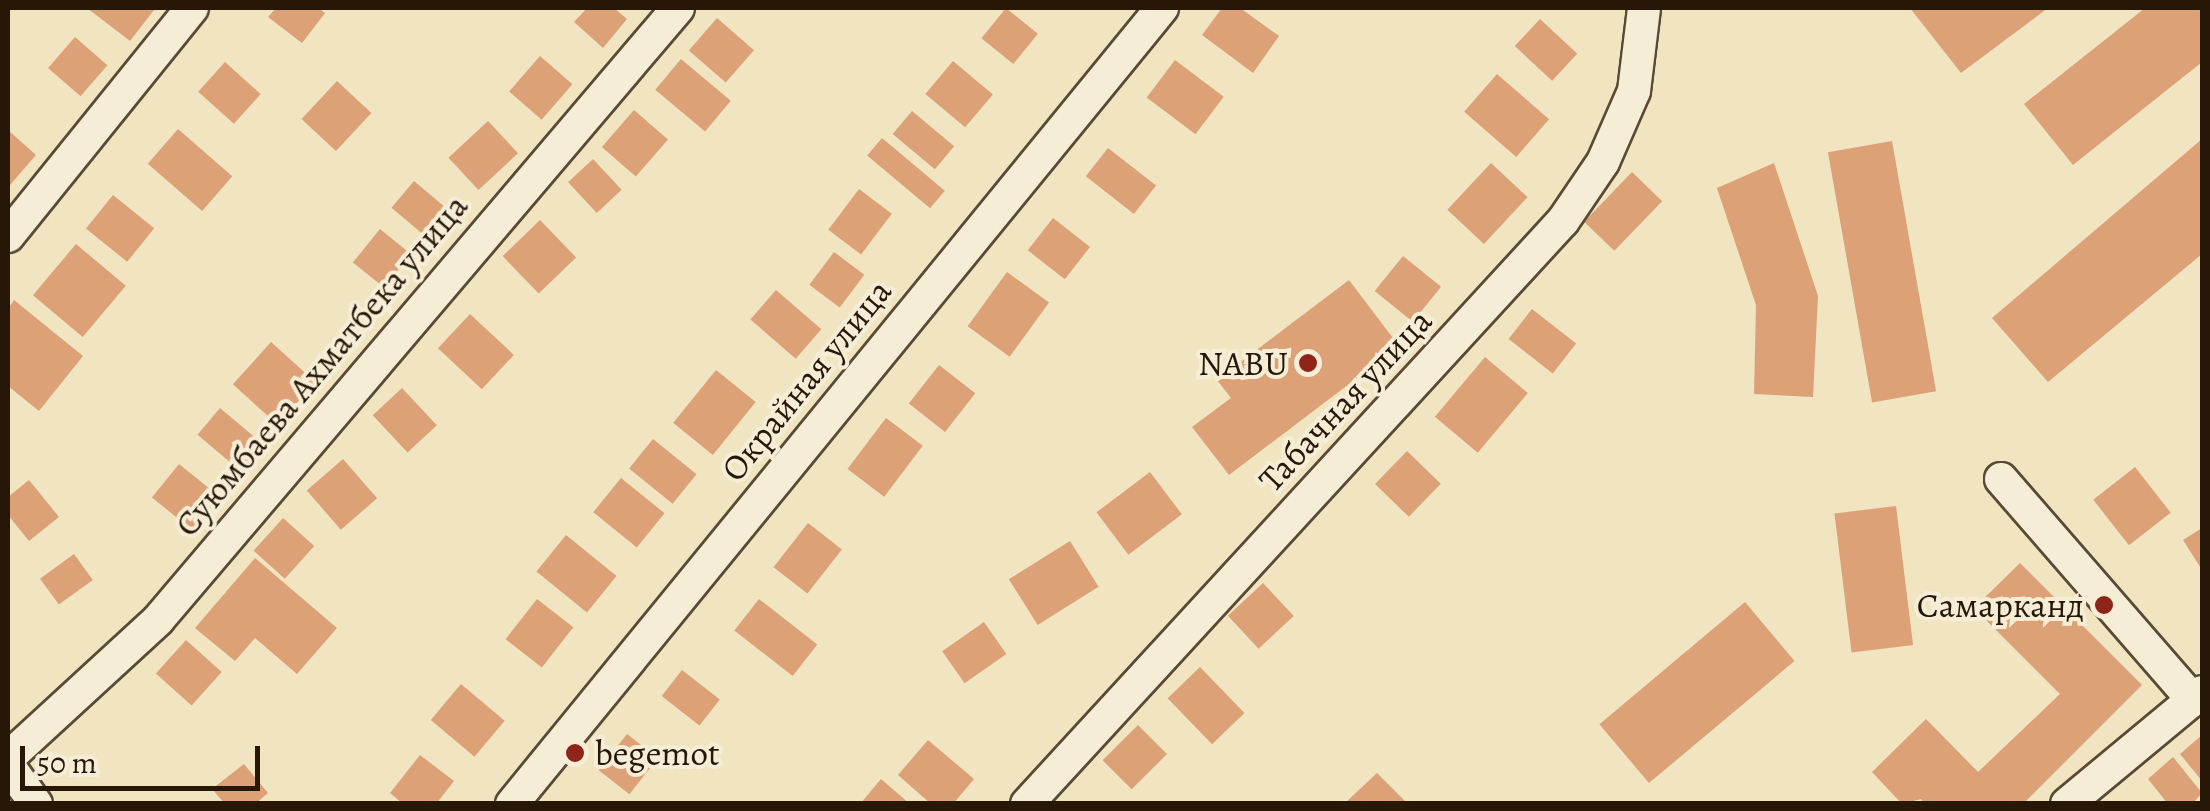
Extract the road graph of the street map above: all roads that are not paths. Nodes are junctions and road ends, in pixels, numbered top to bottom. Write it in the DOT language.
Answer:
graph roads {
  1 [pos="192,8"];
  2 [pos="678,8"];
  3 [pos="1162,8"];
  4 [pos="1644,8"];
  5 [pos="8,236"];
  6 [pos="2001,479"];
  7 [pos="2198,696"];
  8 [pos="8,761"];
  9 [pos="36,804"];
  10 [pos="512,804"];
  11 [pos="1027,804"];
  12 [pos="2067,804"];
  1 -- 5 [label="street"];
  2 -- 8 [label="street, Суюмбаева Ахматбека улица"];
  3 -- 10 [label="street, Окрайная улица"];
  4 -- 11 [label="street, Табачная улица"];
  6 -- 7 [label="street"];
  7 -- 12 [label="street"];
  8 -- 9 [label="street"];
}
